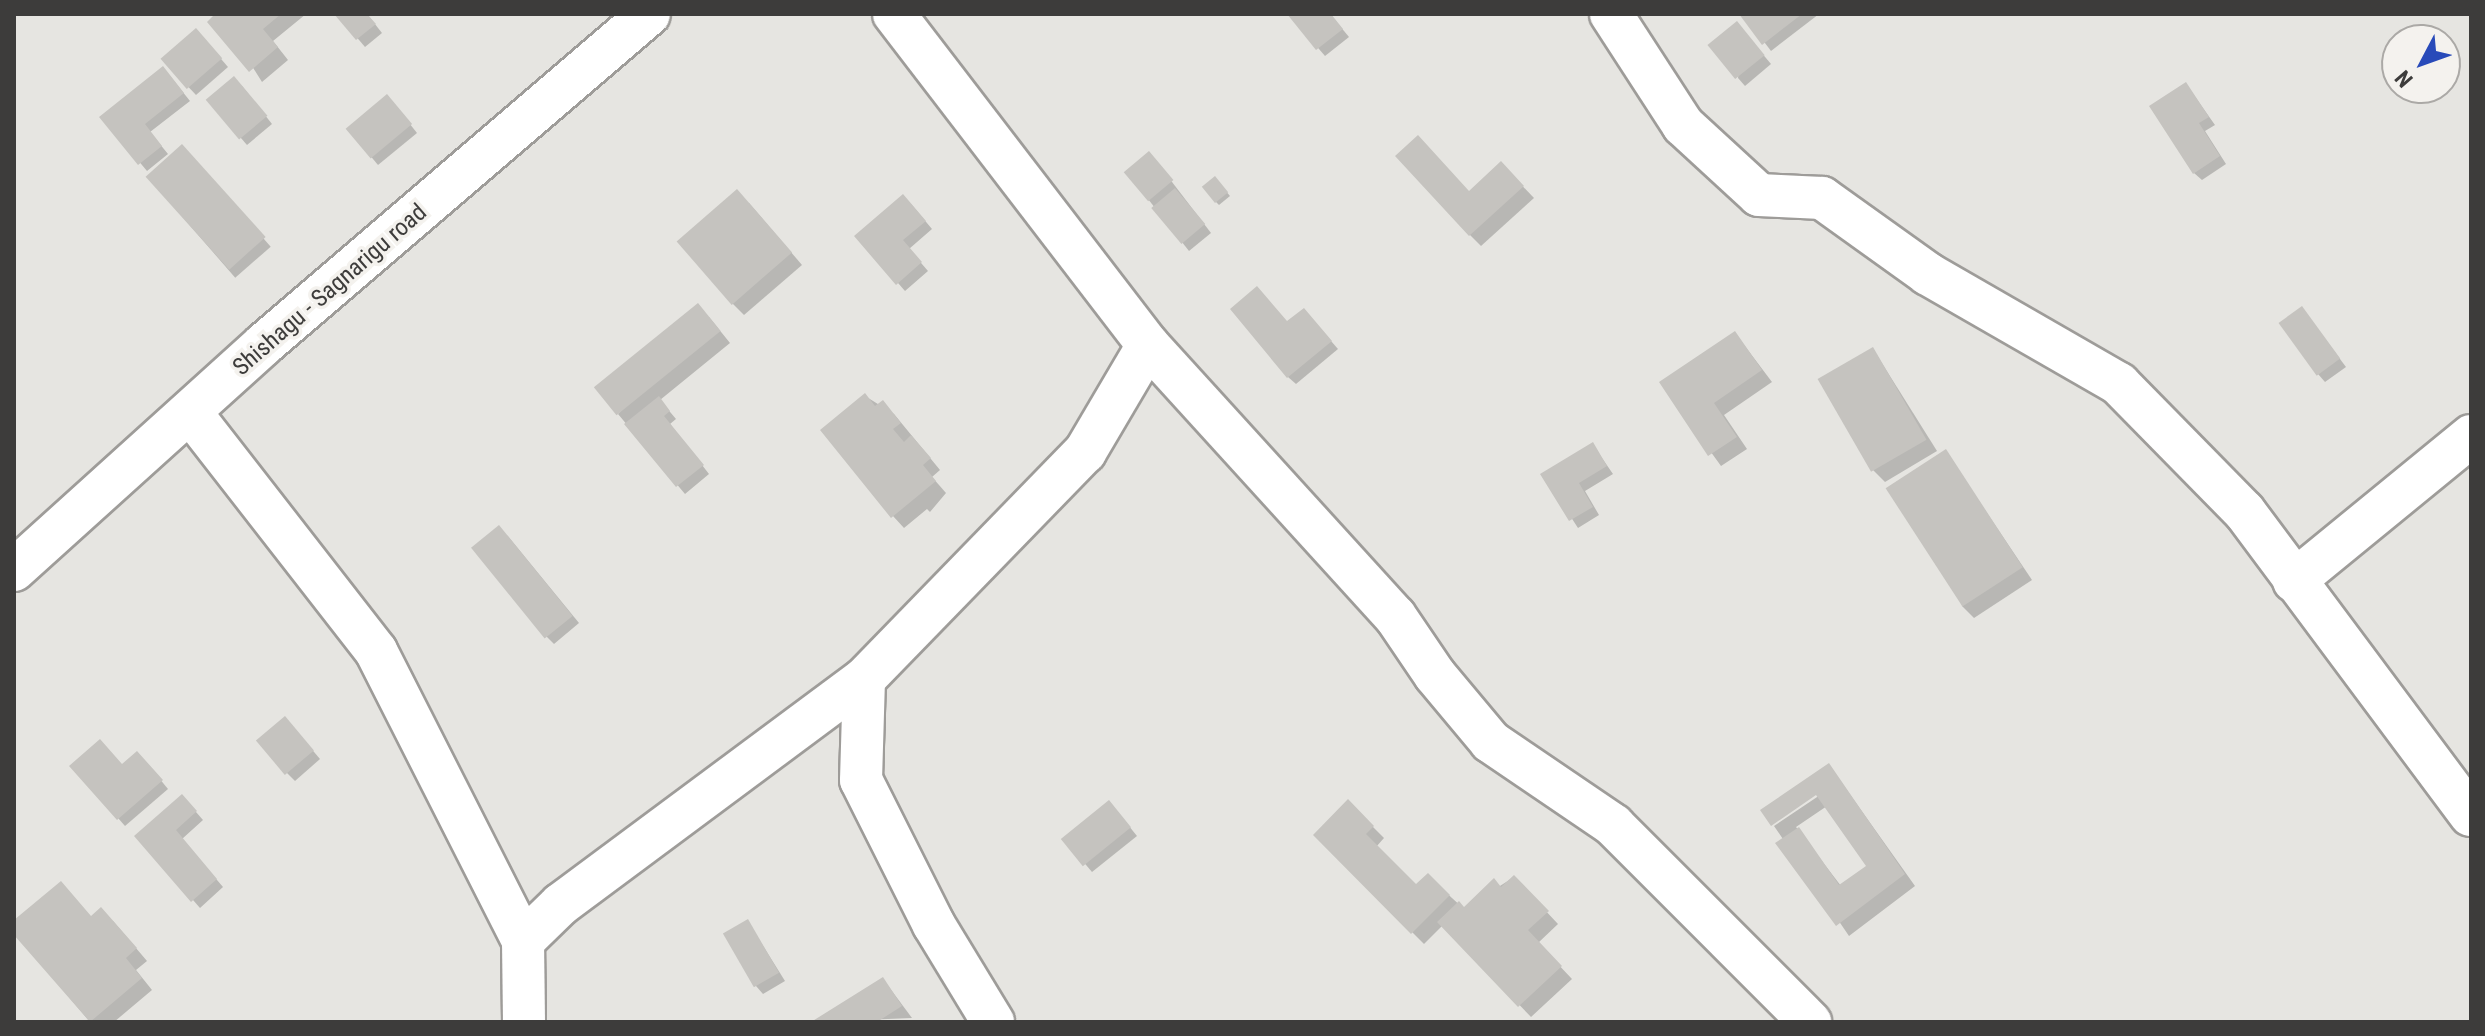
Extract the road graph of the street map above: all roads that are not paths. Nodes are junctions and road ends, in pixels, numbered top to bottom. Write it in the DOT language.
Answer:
graph roads {
  1 [pos="649,14"];
  2 [pos="894,14"];
  3 [pos="1611,14"];
  4 [pos="1148,345"];
  5 [pos="190,412"];
  6 [pos="2471,436"];
  7 [pos="14,570"];
  8 [pos="2294,581"];
  9 [pos="864,679"];
  10 [pos="2471,815"];
  11 [pos="523,941"];
  12 [pos="524,1022"];
  13 [pos="993,1022"];
  14 [pos="1810,1022"];
  1 -- 5 [label="street, Shishagu - Sagnarigu road"];
  2 -- 4 [label="street"];
  3 -- 8 [label="street"];
  4 -- 9 [label="street"];
  4 -- 14 [label="street"];
  5 -- 7 [label="street, Shishagu - Sagnarigu road"];
  5 -- 11 [label="street"];
  6 -- 8 [label="street"];
  8 -- 10 [label="street"];
  9 -- 11 [label="street"];
  9 -- 13 [label="street"];
  11 -- 12 [label="street"];
}
